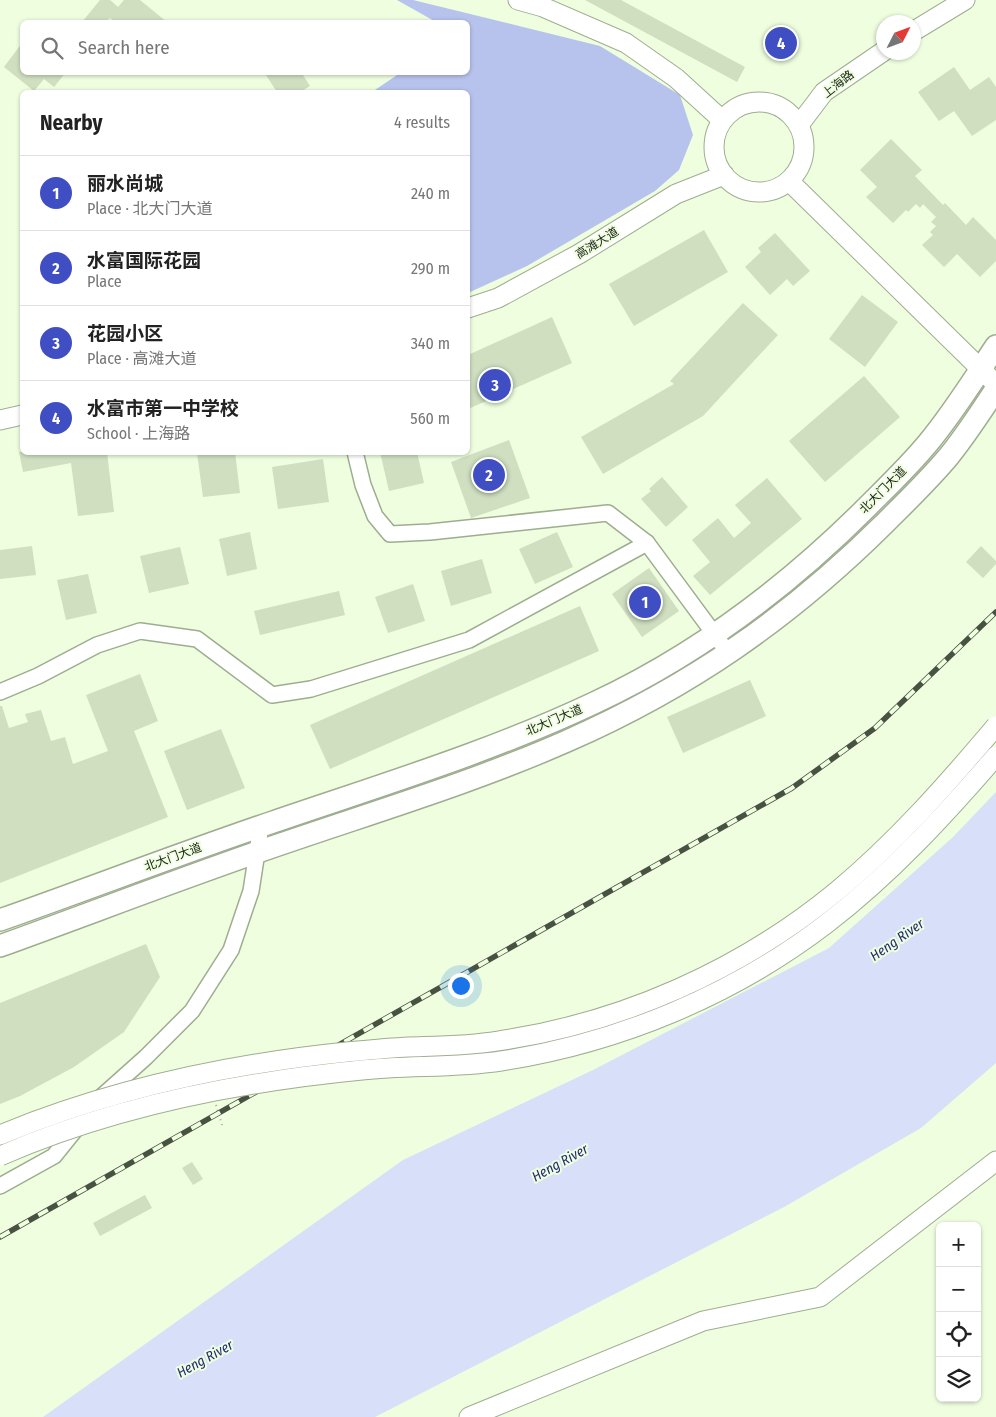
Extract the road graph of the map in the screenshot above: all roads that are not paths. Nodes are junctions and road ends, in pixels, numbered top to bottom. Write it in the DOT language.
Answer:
graph roads {
  1 [pos="518,0"];
  2 [pos="965,0"];
  3 [pos="921,26"];
  4 [pos="876,56"];
  5 [pos="722,120"];
  6 [pos="799,125"];
  7 [pos="724,175"];
  8 [pos="790,182"];
  9 [pos="470,307"];
  10 [pos="996,346"];
  11 [pos="981,369"];
  12 [pos="996,384"];
  13 [pos="996,389"];
  14 [pos="20,415"];
  15 [pos="0,420"];
  16 [pos="356,455"];
  17 [pos="647,543"];
  18 [pos="715,635"];
  19 [pos="729,654"];
  20 [pos="0,692"];
  21 [pos="996,726"];
  22 [pos="996,756"];
  23 [pos="261,826"];
  24 [pos="257,852"];
  25 [pos="0,920"];
  26 [pos="0,946"];
  27 [pos="100,1098"];
  28 [pos="0,1135"];
  29 [pos="0,1152"];
  30 [pos="0,1156"];
  31 [pos="996,1161"];
  32 [pos="0,1186"];
  33 [pos="469,1417"];
  1 -- 5 [label="main road"];
  2 -- 3 [label="main road"];
  4 -- 6 [label="main road, 上海路"];
  5 -- 6 [label="main road"];
  5 -- 7 [label="main road"];
  6 -- 8 [label="main road"];
  7 -- 8 [label="main road"];
  7 -- 9 [label="main road, 高滩大道"];
  8 -- 11 [label="main road"];
  10 -- 11 [label="highway, 北大门大道"];
  11 -- 12 [label="main road"];
  11 -- 18 [label="highway, 北大门大道"];
  13 -- 19 [label="highway, 北大门大道"];
  14 -- 15 [label="main road"];
  16 -- 17 [label="street"];
  17 -- 18 [label="street"];
  17 -- 20 [label="street"];
  18 -- 19 [label="street"];
  18 -- 23 [label="highway, 北大门大道"];
  19 -- 24 [label="highway, 北大门大道"];
  21 -- 28 [label="main road, bridge"];
  22 -- 30 [label="main road, bridge"];
  23 -- 24 [label="street"];
  23 -- 25 [label="highway, 北大门大道"];
  24 -- 26 [label="highway, 北大门大道"];
  24 -- 27 [label="street"];
  27 -- 29 [label="street"];
  27 -- 32 [label="street"];
  31 -- 33 [label="main road"];
}
